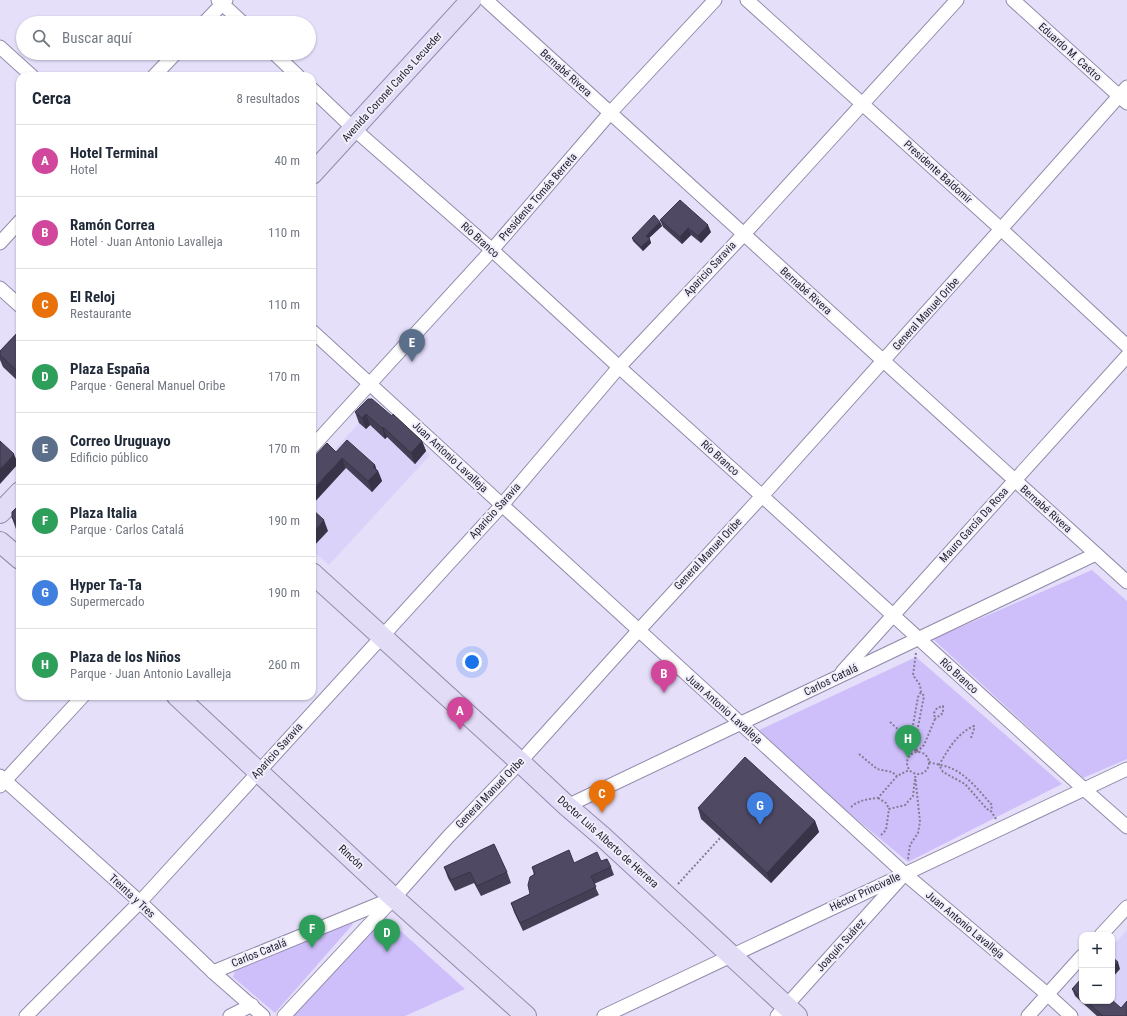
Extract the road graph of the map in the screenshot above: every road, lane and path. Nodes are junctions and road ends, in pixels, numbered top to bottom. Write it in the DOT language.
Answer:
graph roads {
  1 [pos="471,0"];
  2 [pos="486,0"];
  3 [pos="716,0"];
  4 [pos="747,0"];
  5 [pos="957,0"];
  6 [pos="1013,0"];
  7 [pos="222,1"];
  8 [pos="210,16"];
  9 [pos="236,16"];
  10 [pos="0,47"];
  11 [pos="169,60"];
  12 [pos="281,60"];
  13 [pos="28,72"];
  14 [pos="158,72"];
  15 [pos="294,72"];
  16 [pos="316,93"];
  17 [pos="1124,95"];
  18 [pos="862,104"];
  19 [pos="610,113"];
  20 [pos="354,129"];
  21 [pos="316,170"];
  22 [pos="16,226"];
  23 [pos="1002,230"];
  24 [pos="744,234"];
  25 [pos="0,244"];
  26 [pos="492,250"];
  27 [pos="0,288"];
  28 [pos="16,302"];
  29 [pos="316,335"];
  30 [pos="1127,346"];
  31 [pos="1127,356"];
  32 [pos="884,361"];
  33 [pos="619,367"];
  34 [pos="370,384"];
  35 [pos="316,443"];
  36 [pos="1015,480"];
  37 [pos="16,496"];
  38 [pos="762,496"];
  39 [pos="502,505"];
  40 [pos="0,513"];
  41 [pos="0,542"];
  42 [pos="1096,554"];
  43 [pos="16,556"];
  44 [pos="316,577"];
  45 [pos="1127,582"];
  46 [pos="893,615"];
  47 [pos="639,630"];
  48 [pos="382,636"];
  49 [pos="918,638"];
  50 [pos="838,676"];
  51 [pos="921,692"];
  52 [pos="79,700"];
  53 [pos="181,700"];
  54 [pos="935,719"];
  55 [pos="890,722"];
  56 [pos="741,723"];
  57 [pos="911,734"];
  58 [pos="971,738"];
  59 [pos="917,752"];
  60 [pos="859,754"];
  61 [pos="520,762"];
  62 [pos="929,762"];
  63 [pos="939,765"];
  64 [pos="1127,769"];
  65 [pos="909,770"];
  66 [pos="259,771"];
  67 [pos="915,774"];
  68 [pos="897,776"];
  69 [pos="2,781"];
  70 [pos="1084,789"];
  71 [pos="878,798"];
  72 [pos="567,806"];
  73 [pos="889,809"];
  74 [pos="991,811"];
  75 [pos="842,816"];
  76 [pos="1127,826"];
  77 [pos="1002,828"];
  78 [pos="721,837"];
  79 [pos="873,845"];
  80 [pos="905,874"];
  81 [pos="676,885"];
  82 [pos="394,898"];
  83 [pos="140,902"];
  84 [pos="1127,907"];
  85 [pos="1104,932"];
  86 [pos="732,956"];
  87 [pos="1079,959"];
  88 [pos="213,972"];
  89 [pos="1047,994"];
  90 [pos="252,1005"];
  91 [pos="786,1013"];
  92 [pos="26,1016"];
  93 [pos="230,1016"];
  94 [pos="263,1016"];
  95 [pos="284,1016"];
  96 [pos="526,1016"];
  97 [pos="604,1016"];
  98 [pos="1028,1016"];
  99 [pos="1071,1016"];
  1 -- 20 [label="main road, Avenida Coronel Carlos Lecueder"];
  2 -- 19 [label="street, Bernabé Rivera"];
  3 -- 19 [label="street, Presidente Tomás Berreta"];
  4 -- 18 [label="street, Presidente Baldomir"];
  5 -- 18 [label="street, Aparicio Saravia"];
  6 -- 17 [label="street, Eduardo M. Castro"];
  7 -- 8 [label="street"];
  7 -- 9 [label="street"];
  10 -- 13 [label="street"];
  11 -- 14 [label="street"];
  12 -- 15 [label="street"];
  16 -- 20 [label="street, Río Branco"];
  17 -- 23 [label="street, General Manuel Oribe"];
  18 -- 23 [label="street, Presidente Baldomir"];
  18 -- 24 [label="street, Aparicio Saravia"];
  19 -- 24 [label="street, Bernabé Rivera"];
  19 -- 26 [label="street, Presidente Tomás Berreta"];
  20 -- 21 [label="main road, Avenida Coronel Carlos Lecueder"];
  20 -- 26 [label="street, Río Branco"];
  22 -- 25 [label="street"];
  23 -- 30 [label="street, Presidente Baldomir"];
  23 -- 32 [label="street, General Manuel Oribe"];
  24 -- 32 [label="street, Bernabé Rivera"];
  24 -- 33 [label="street, Aparicio Saravia"];
  26 -- 33 [label="street, Río Branco"];
  26 -- 34 [label="street, Presidente Tomás Berreta"];
  27 -- 28 [label="street"];
  29 -- 34 [label="street, Juan Antonio Lavalleja"];
  31 -- 36 [label="street, Mauro García Da Rosa"];
  32 -- 36 [label="street, Bernabé Rivera"];
  32 -- 38 [label="street, General Manuel Oribe"];
  33 -- 38 [label="street, Río Branco"];
  33 -- 39 [label="street, Aparicio Saravia"];
  34 -- 35 [label="street, Presidente Tomás Berreta"];
  34 -- 39 [label="street, Juan Antonio Lavalleja"];
  36 -- 42 [label="street, Bernabé Rivera"];
  36 -- 46 [label="street, Mauro García Da Rosa"];
  37 -- 40 [label="main road"];
  38 -- 46 [label="street, Río Branco"];
  38 -- 47 [label="street, General Manuel Oribe"];
  39 -- 47 [label="street, Juan Antonio Lavalleja"];
  39 -- 48 [label="street, Aparicio Saravia"];
  41 -- 43 [label="main road"];
  42 -- 45 [label="street, Bernabé Rivera"];
  42 -- 49 [label="street, Carlos Catalá"];
  44 -- 48 [label="main road, Doctor Luis Alberto de Herrera"];
  46 -- 49 [label="street, Río Branco"];
  46 -- 50 [label="street, Mauro García Da Rosa"];
  47 -- 56 [label="street, Juan Antonio Lavalleja"];
  47 -- 61 [label="street, General Manuel Oribe"];
  48 -- 61 [label="main road, Doctor Luis Alberto de Herrera"];
  48 -- 66 [label="street, Aparicio Saravia"];
  49 -- 50 [label="street, Carlos Catalá"];
  49 -- 51 [label="path"];
  49 -- 70 [label="street, Río Branco"];
  50 -- 56 [label="street, Carlos Catalá"];
  51 -- 57 [label="path"];
  51 -- 59 [label="path"];
  52 -- 69 [label="street"];
  53 -- 66 [label="main road, Rincón"];
  54 -- 54 [label="path"];
  54 -- 59 [label="path"];
  55 -- 57 [label="path"];
  56 -- 72 [label="street, Carlos Catalá"];
  56 -- 75 [label="street, Juan Antonio Lavalleja"];
  57 -- 59 [label="path"];
  58 -- 63 [label="path"];
  59 -- 62 [label="path"];
  59 -- 65 [label="path"];
  60 -- 68 [label="path"];
  61 -- 72 [label="main road, Doctor Luis Alberto de Herrera"];
  61 -- 82 [label="street, General Manuel Oribe"];
  62 -- 63 [label="path"];
  62 -- 67 [label="path"];
  63 -- 74 [label="path"];
  63 -- 74 [label="path"];
  64 -- 70 [label="street, Héctor Princivalle"];
  65 -- 67 [label="path"];
  65 -- 68 [label="path"];
  66 -- 82 [label="main road, Rincón"];
  66 -- 83 [label="street, Aparicio Saravia"];
  67 -- 73 [label="path"];
  67 -- 80 [label="path"];
  68 -- 71 [label="path"];
  69 -- 83 [label="street, Treinta y Tres"];
  70 -- 76 [label="street, Río Branco"];
  70 -- 77 [label="street, Héctor Princivalle"];
  71 -- 73 [label="path"];
  71 -- 75 [label="path"];
  72 -- 86 [label="main road, Doctor Luis Alberto de Herrera"];
  73 -- 79 [label="path"];
  74 -- 77 [label="path"];
  75 -- 79 [label="street, Juan Antonio Lavalleja"];
  77 -- 80 [label="street, Héctor Princivalle"];
  78 -- 81 [label="path"];
  79 -- 80 [label="street, Juan Antonio Lavalleja"];
  80 -- 86 [label="street, Héctor Princivalle"];
  80 -- 89 [label="street, Juan Antonio Lavalleja"];
  80 -- 91 [label="street, Joaquín Suárez"];
  82 -- 88 [label="street, Carlos Catalá"];
  82 -- 95 [label="street, General Manuel Oribe"];
  82 -- 96 [label="main road, Rincón"];
  83 -- 88 [label="street, Treinta y Tres"];
  83 -- 92 [label="street, Aparicio Saravia"];
  84 -- 85 [label="street"];
  86 -- 91 [label="main road, Doctor Luis Alberto de Herrera"];
  86 -- 97 [label="street, Héctor Princivalle"];
  87 -- 89 [label="street"];
  88 -- 90 [label="street, Treinta y Tres"];
  89 -- 98 [label="street"];
  89 -- 99 [label="street, Juan Antonio Lavalleja"];
  90 -- 93 [label="street"];
  90 -- 94 [label="street, Treinta y Tres"];
}
